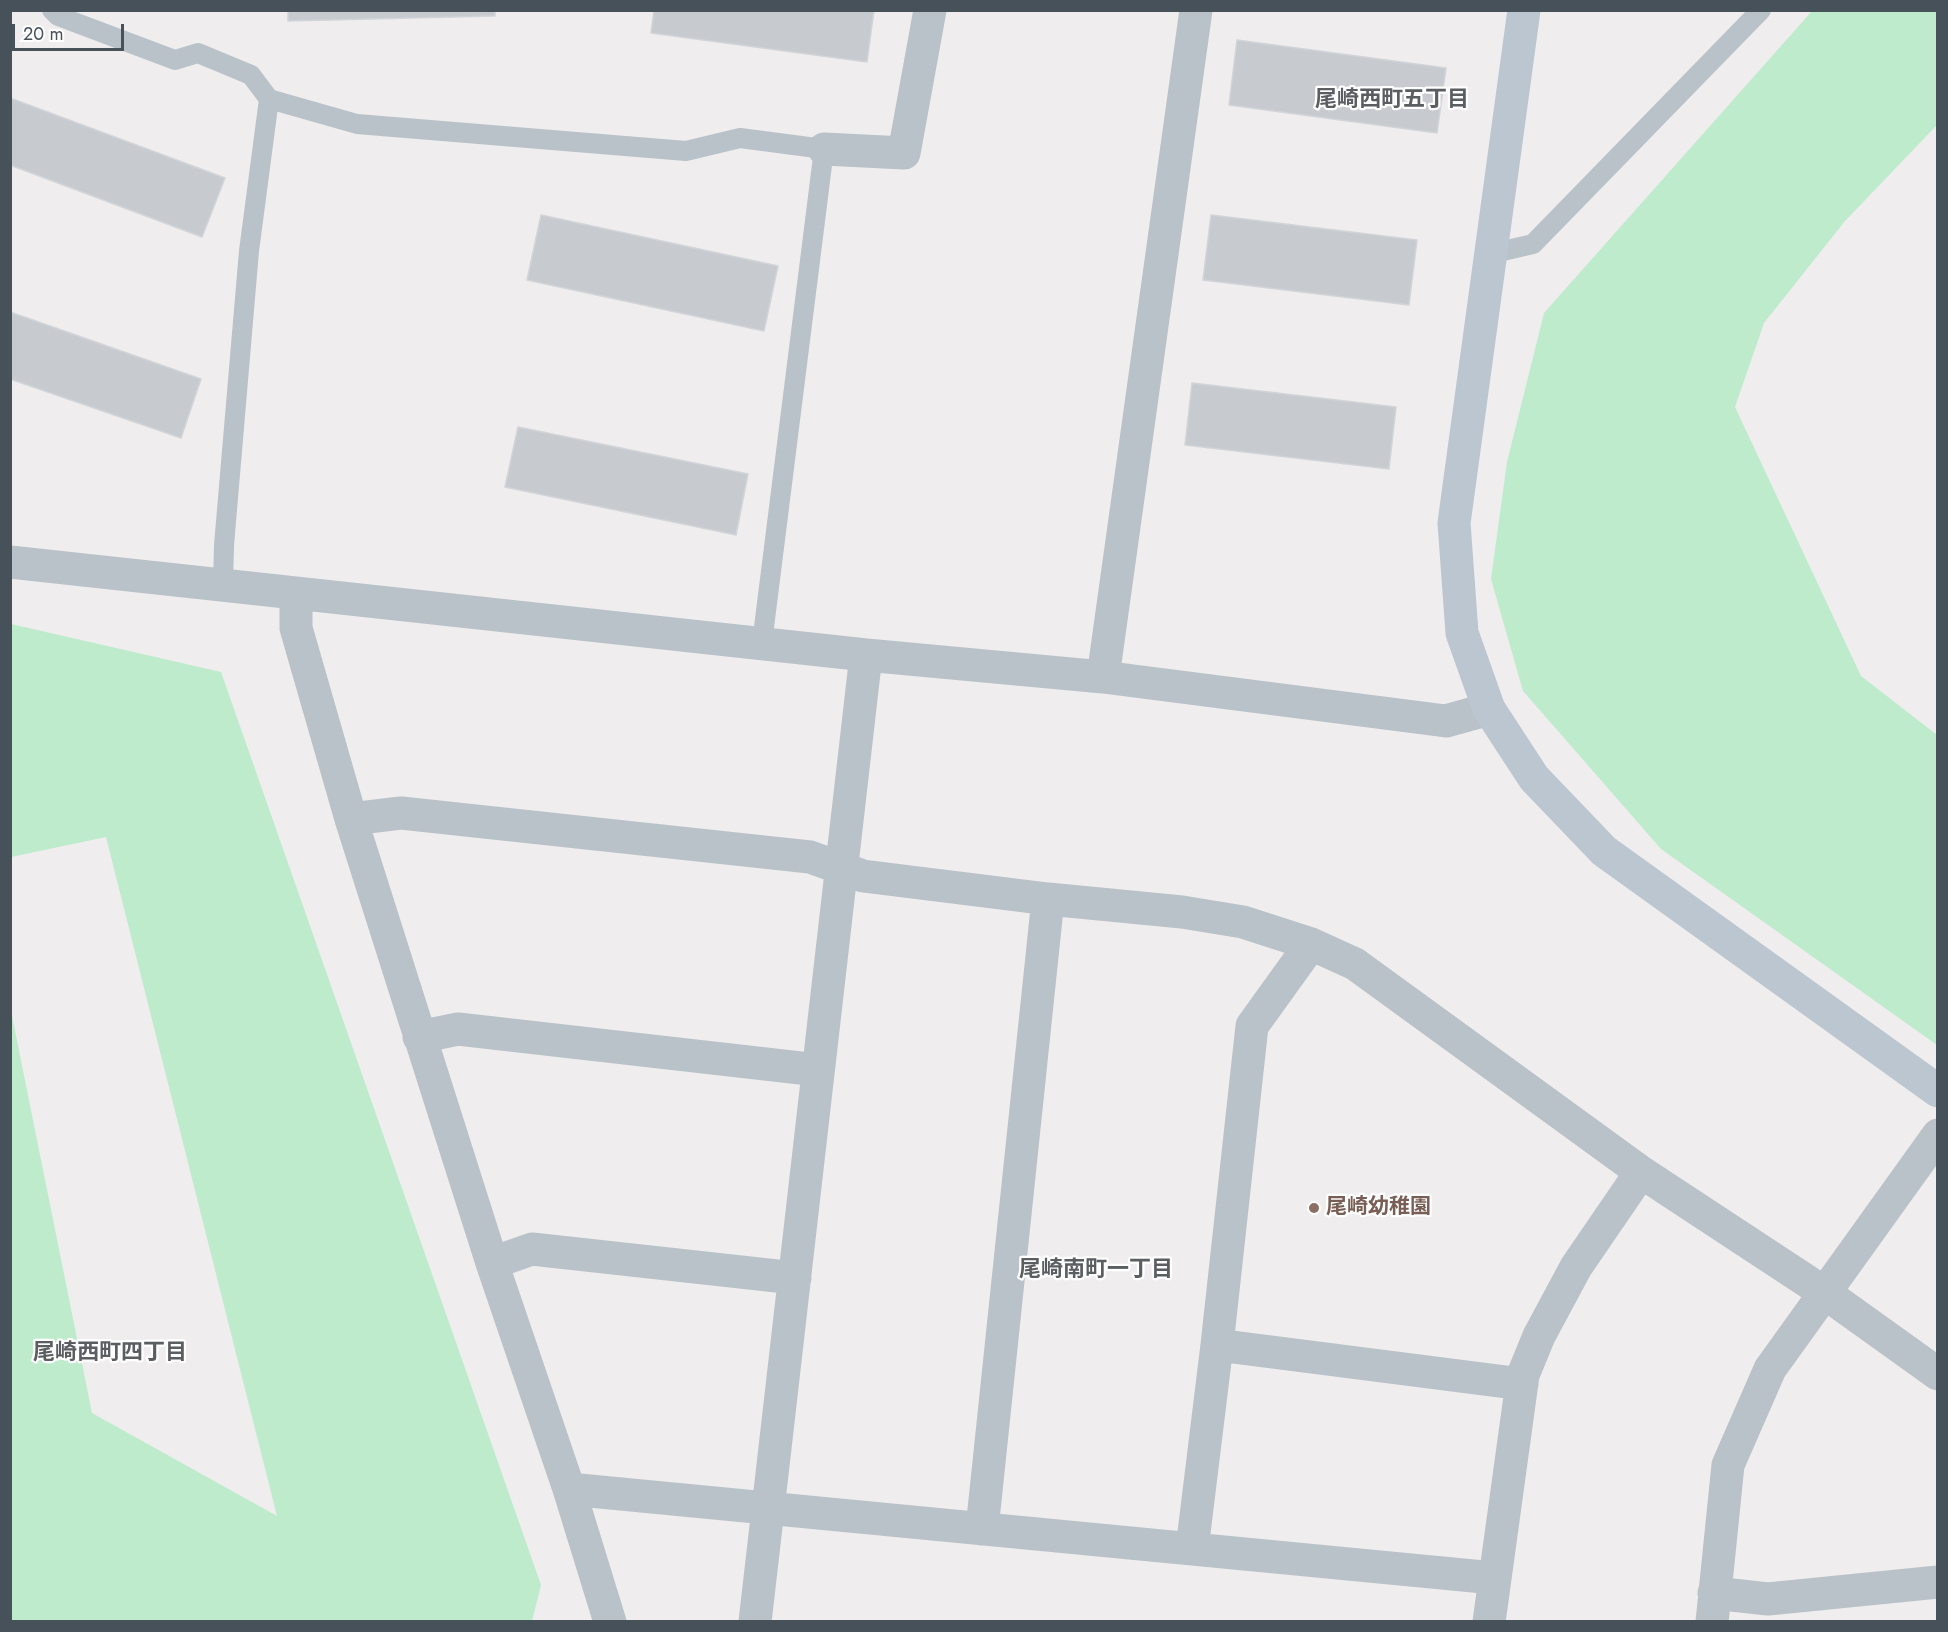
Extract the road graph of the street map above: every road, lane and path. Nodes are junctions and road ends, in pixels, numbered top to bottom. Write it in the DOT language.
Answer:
graph roads {
  1 [pos="52,10"];
  2 [pos="930,10"];
  3 [pos="1196,10"];
  4 [pos="1524,10"];
  5 [pos="1761,10"];
  6 [pos="269,99"];
  7 [pos="824,149"];
  8 [pos="1491,254"];
  9 [pos="10,562"];
  10 [pos="223,584"];
  11 [pos="296,594"];
  12 [pos="762,644"];
  13 [pos="866,655"];
  14 [pos="1103,677"];
  15 [pos="1489,709"];
  16 [pos="351,819"];
  17 [pos="842,867"];
  18 [pos="1048,899"];
  19 [pos="1311,944"];
  20 [pos="419,1037"];
  21 [pos="818,1070"];
  22 [pos="1938,1091"];
  23 [pos="1938,1135"];
  24 [pos="1641,1172"];
  25 [pos="492,1263"];
  26 [pos="795,1278"];
  27 [pos="1825,1293"];
  28 [pos="1217,1345"];
  29 [pos="1938,1374"];
  30 [pos="1522,1384"];
  31 [pos="569,1489"];
  32 [pos="768,1508"];
  33 [pos="982,1529"];
  34 [pos="1192,1549"];
  35 [pos="1494,1578"];
  36 [pos="1938,1582"];
  37 [pos="1713,1607"];
  38 [pos="610,1622"];
  39 [pos="755,1622"];
  40 [pos="1489,1622"];
  1 -- 6 [label="lane"];
  2 -- 7 [label="street"];
  3 -- 14 [label="street"];
  4 -- 8 [label="street"];
  5 -- 8 [label="lane"];
  6 -- 7 [label="lane"];
  6 -- 10 [label="lane"];
  7 -- 12 [label="lane"];
  8 -- 15 [label="street"];
  9 -- 10 [label="street"];
  10 -- 11 [label="street"];
  11 -- 12 [label="street"];
  11 -- 16 [label="street"];
  12 -- 13 [label="street"];
  13 -- 14 [label="street"];
  13 -- 17 [label="street"];
  14 -- 15 [label="street"];
  15 -- 22 [label="street"];
  16 -- 17 [label="street"];
  16 -- 20 [label="street"];
  17 -- 18 [label="street"];
  17 -- 21 [label="street"];
  18 -- 19 [label="street"];
  18 -- 33 [label="street"];
  19 -- 24 [label="street"];
  19 -- 28 [label="street"];
  20 -- 21 [label="street"];
  20 -- 25 [label="street"];
  21 -- 26 [label="street"];
  23 -- 27 [label="street"];
  24 -- 27 [label="street"];
  24 -- 30 [label="street"];
  25 -- 26 [label="street"];
  25 -- 31 [label="street"];
  26 -- 32 [label="street"];
  27 -- 29 [label="street"];
  27 -- 37 [label="street"];
  28 -- 30 [label="street"];
  28 -- 34 [label="street"];
  30 -- 35 [label="street"];
  31 -- 32 [label="street"];
  31 -- 38 [label="street"];
  32 -- 33 [label="street"];
  32 -- 39 [label="street"];
  33 -- 34 [label="street"];
  34 -- 35 [label="street"];
  35 -- 40 [label="street"];
  36 -- 37 [label="street"];
}
